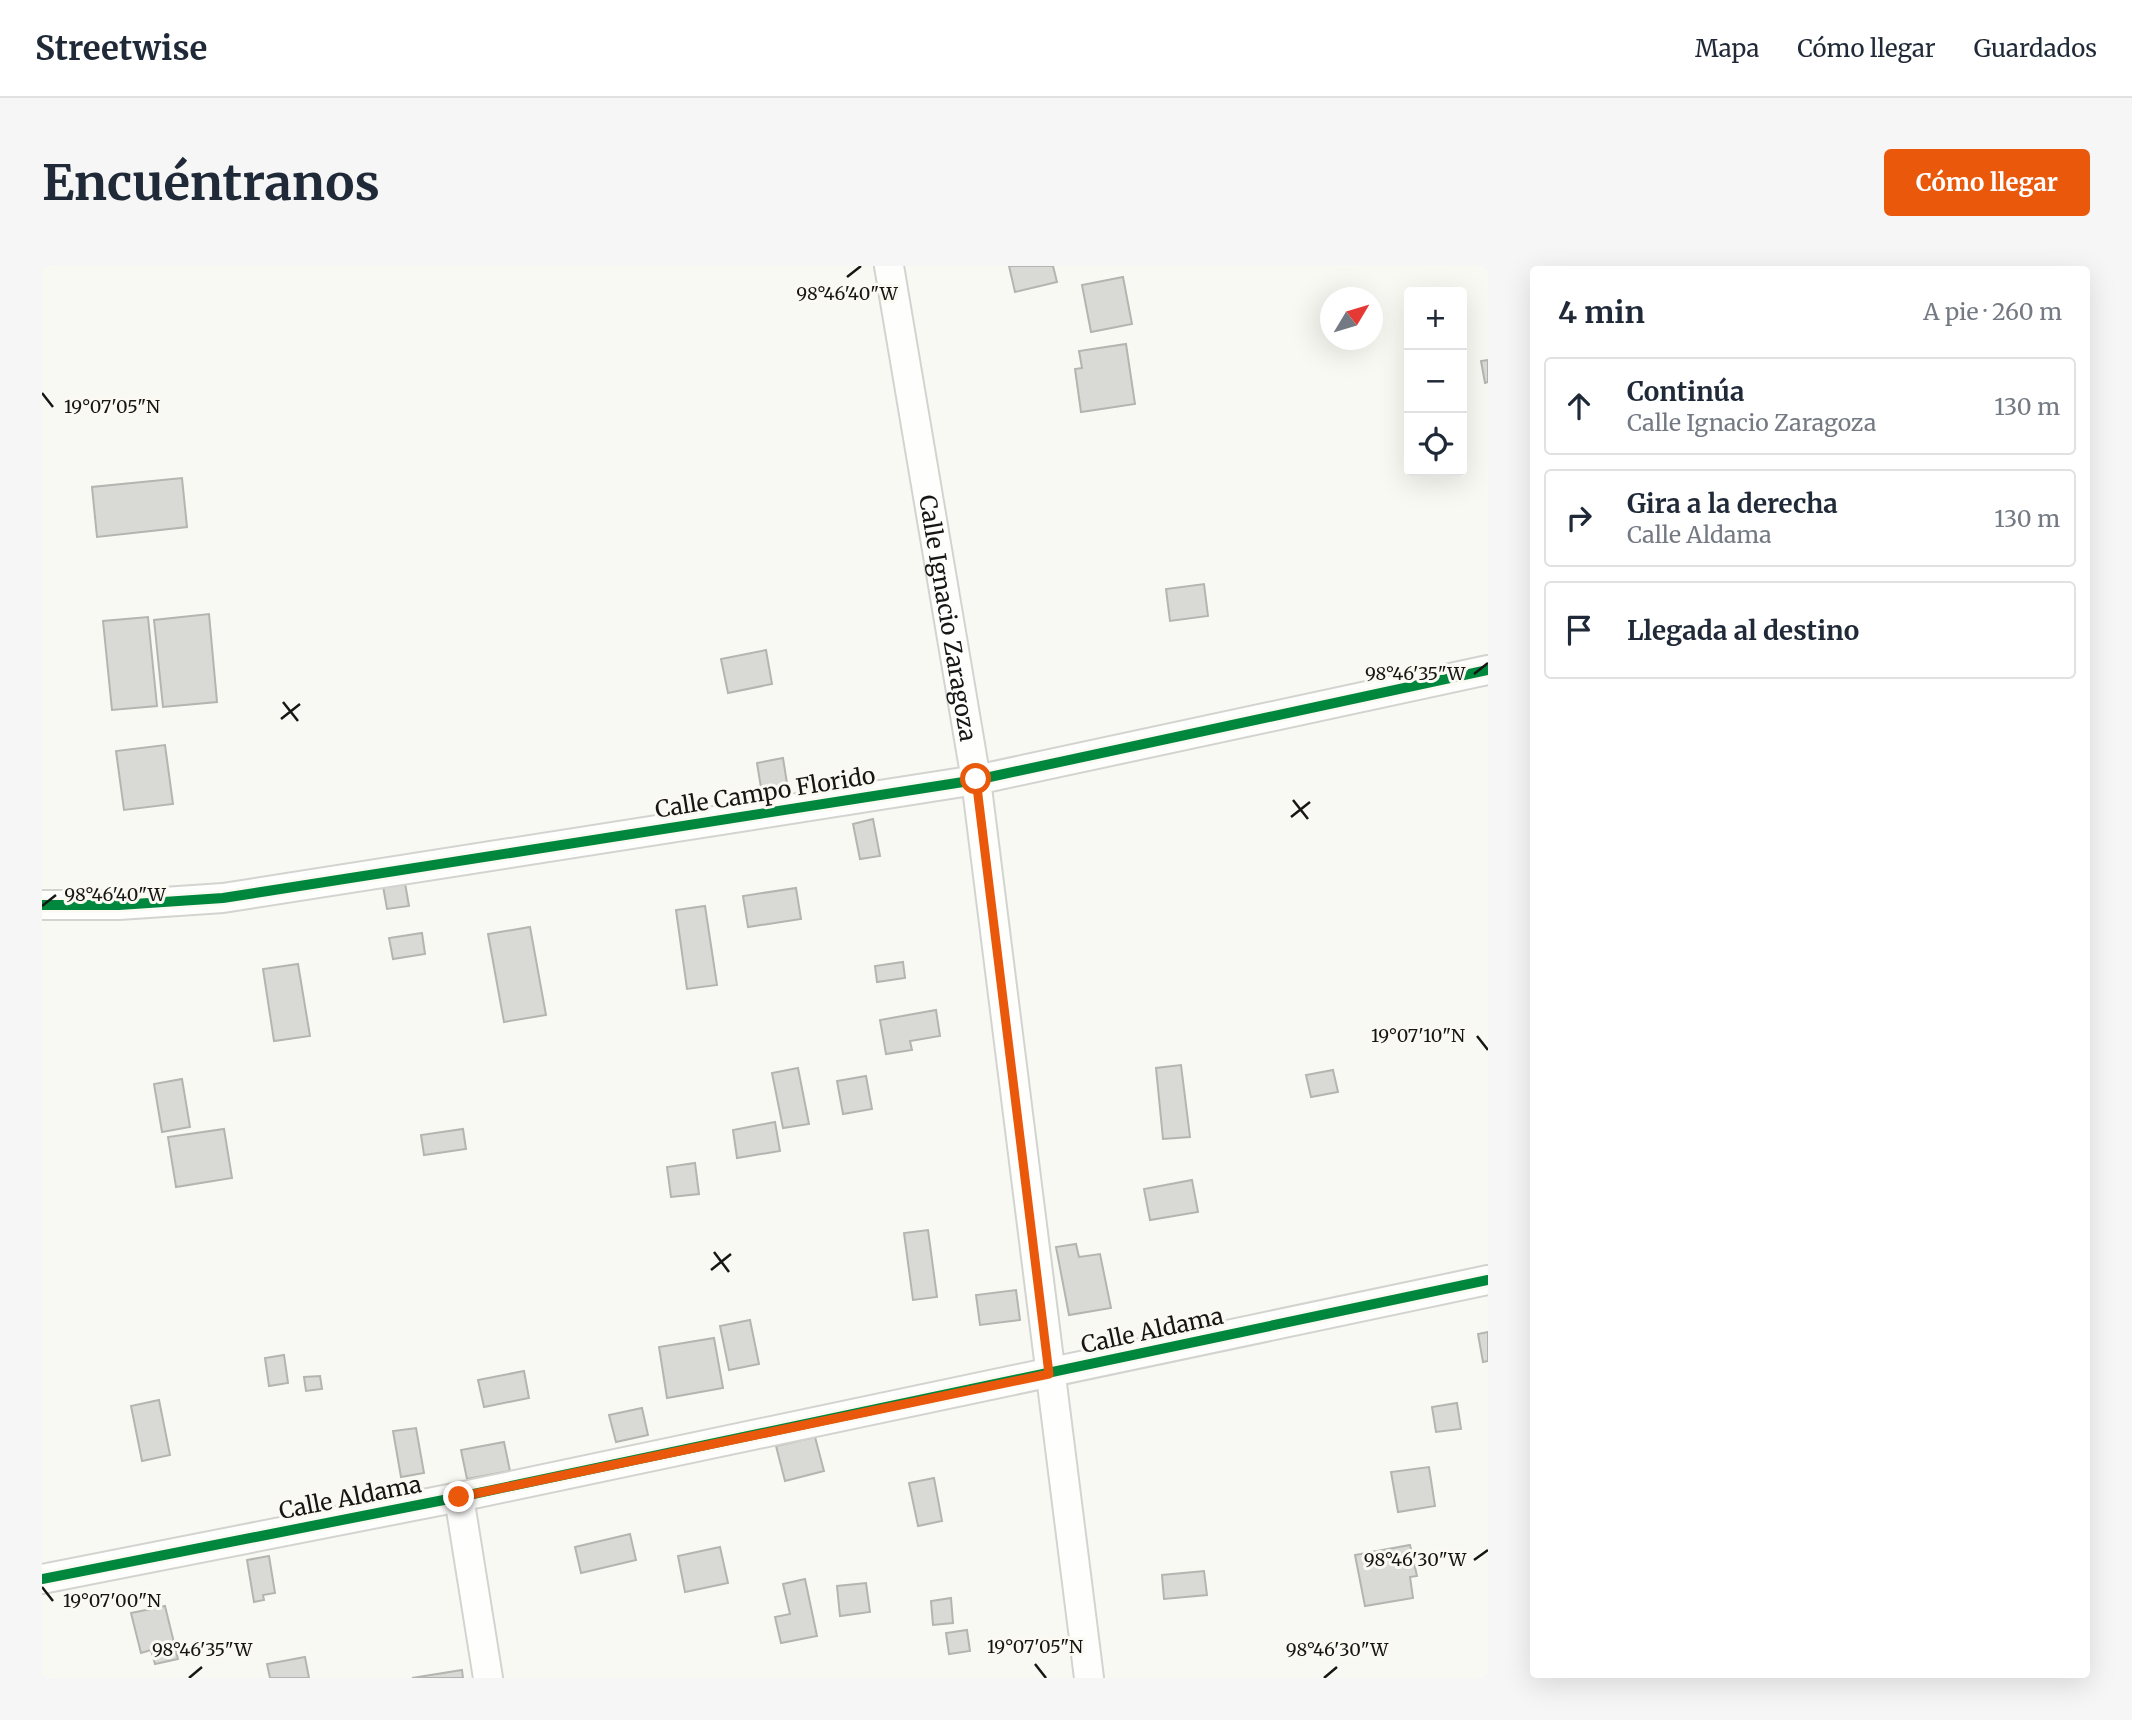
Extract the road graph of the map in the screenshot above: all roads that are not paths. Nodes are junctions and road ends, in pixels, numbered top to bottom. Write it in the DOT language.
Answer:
graph roads {
  1 [pos="890,266"];
  2 [pos="1488,670"];
  3 [pos="976,779"];
  4 [pos="42,905"];
  5 [pos="1488,1280"];
  6 [pos="1049,1374"];
  7 [pos="459,1497"];
  8 [pos="42,1579"];
  9 [pos="488,1678"];
  10 [pos="1089,1678"];
  1 -- 3 [label="street, Calle Ignacio Zaragoza"];
  2 -- 3 [label="street, Calle Campo Florido"];
  3 -- 4 [label="street, Calle Campo Florido"];
  3 -- 6 [label="street, Calle Ignacio Zaragoza"];
  5 -- 6 [label="street, Calle Aldama"];
  6 -- 7 [label="street, Calle Aldama"];
  6 -- 10 [label="street, Calle Ignacio Zaragoza"];
  7 -- 8 [label="street, Calle Aldama"];
  7 -- 9 [label="street"];
}
